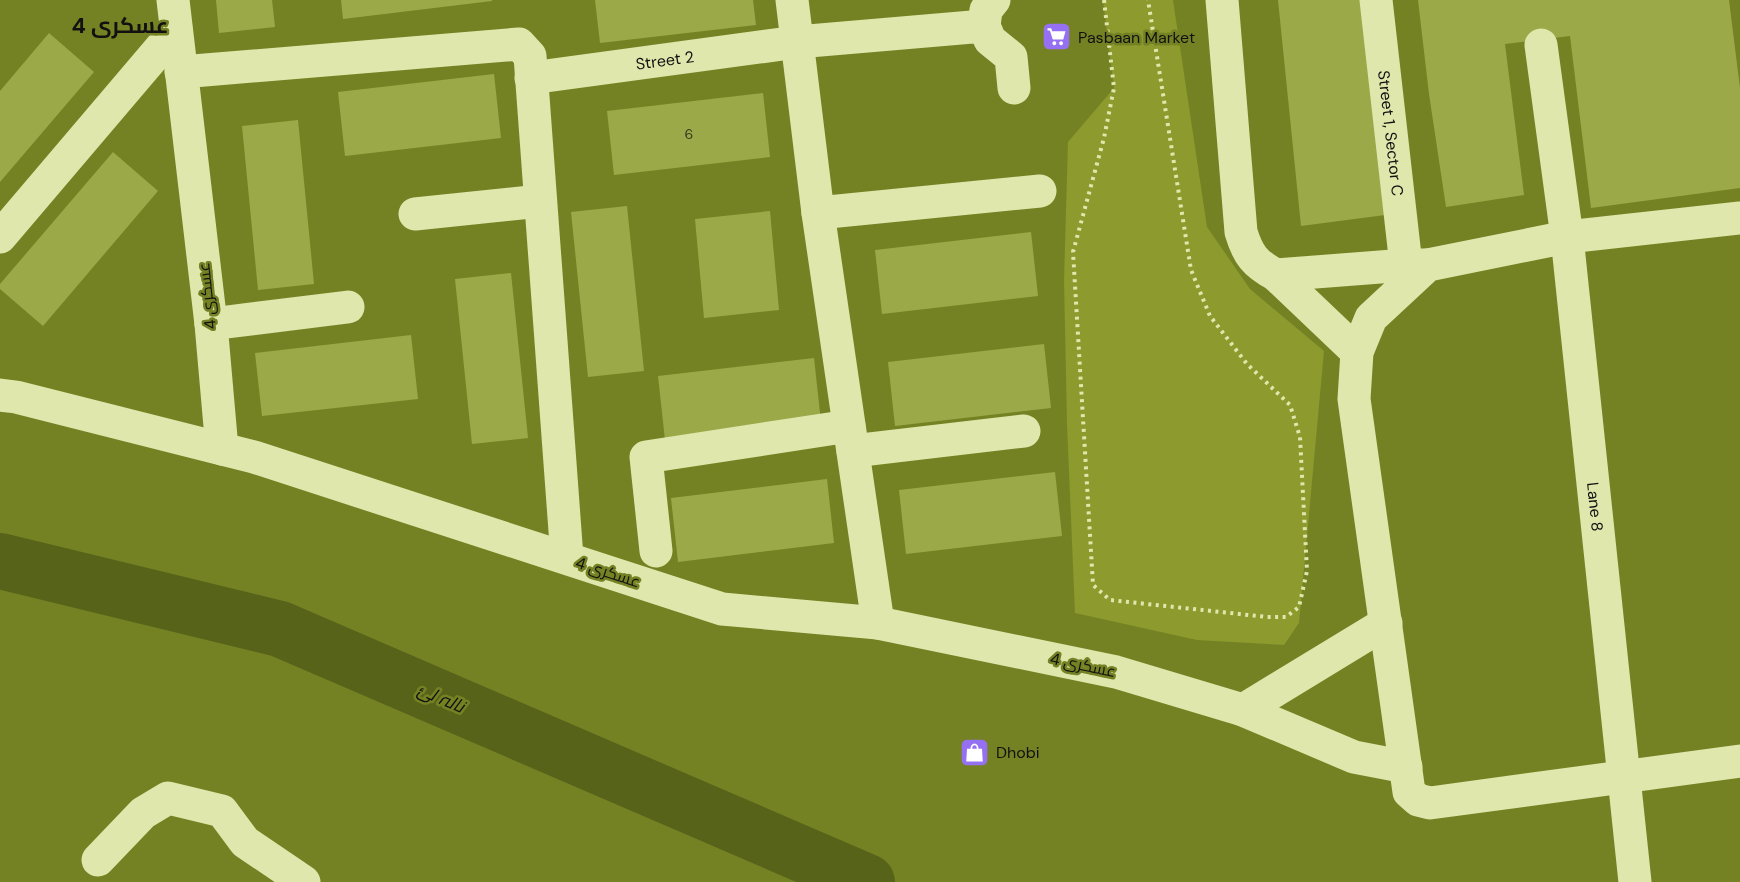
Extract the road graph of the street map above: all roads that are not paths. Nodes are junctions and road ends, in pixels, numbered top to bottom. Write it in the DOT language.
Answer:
graph roads {
  1 [pos="792,0"];
  2 [pos="1222,0"];
  3 [pos="1376,0"];
  4 [pos="989,13"];
  5 [pos="174,15"];
  6 [pos="797,42"];
  7 [pos="1541,45"];
  8 [pos="181,72"];
  9 [pos="531,78"];
  10 [pos="1014,88"];
  11 [pos="1041,191"];
  12 [pos="540,201"];
  13 [pos="818,213"];
  14 [pos="415,214"];
  15 [pos="1740,218"];
  16 [pos="0,237"];
  17 [pos="1567,237"];
  18 [pos="1417,265"];
  19 [pos="1276,275"];
  20 [pos="348,307"];
  21 [pos="211,324"];
  22 [pos="1357,352"];
  23 [pos="0,395"];
  24 [pos="1024,431"];
  25 [pos="851,438"];
  26 [pos="222,449"];
  27 [pos="656,551"];
  28 [pos="567,558"];
  29 [pos="878,623"];
  30 [pos="1386,623"];
  31 [pos="1243,710"];
  32 [pos="1740,761"];
  33 [pos="1406,767"];
  34 [pos="1624,776"];
  35 [pos="98,860"];
  36 [pos="304,882"];
  37 [pos="1635,882"];
  1 -- 6 [label="street"];
  2 -- 19 [label="street"];
  3 -- 18 [label="street, Street 1, Sector C"];
  4 -- 6 [label="street, Street 2"];
  4 -- 10 [label="street"];
  5 -- 8 [label="street, عسکری 4"];
  5 -- 16 [label="street, عسکری 4"];
  6 -- 9 [label="street, Street 2"];
  6 -- 13 [label="street"];
  7 -- 17 [label="street, Lane 8"];
  8 -- 9 [label="street"];
  8 -- 21 [label="street, عسکری 4"];
  9 -- 12 [label="street"];
  11 -- 13 [label="street"];
  12 -- 14 [label="street"];
  12 -- 28 [label="street"];
  13 -- 25 [label="street"];
  15 -- 17 [label="street"];
  17 -- 18 [label="street"];
  17 -- 34 [label="street, Lane 8"];
  18 -- 19 [label="street"];
  18 -- 22 [label="street"];
  19 -- 22 [label="street"];
  20 -- 21 [label="street"];
  21 -- 26 [label="street, عسکری 4"];
  22 -- 30 [label="street"];
  23 -- 26 [label="street"];
  24 -- 25 [label="street"];
  25 -- 27 [label="street"];
  25 -- 29 [label="street"];
  26 -- 28 [label="street, عسکری 4"];
  28 -- 29 [label="street, عسکری 4"];
  29 -- 31 [label="street, عسکری 4"];
  30 -- 31 [label="street"];
  30 -- 33 [label="street"];
  31 -- 33 [label="street, عسکری 4"];
  32 -- 34 [label="street"];
  33 -- 34 [label="street"];
  34 -- 37 [label="street, Lane 8"];
  35 -- 36 [label="street"];
}
